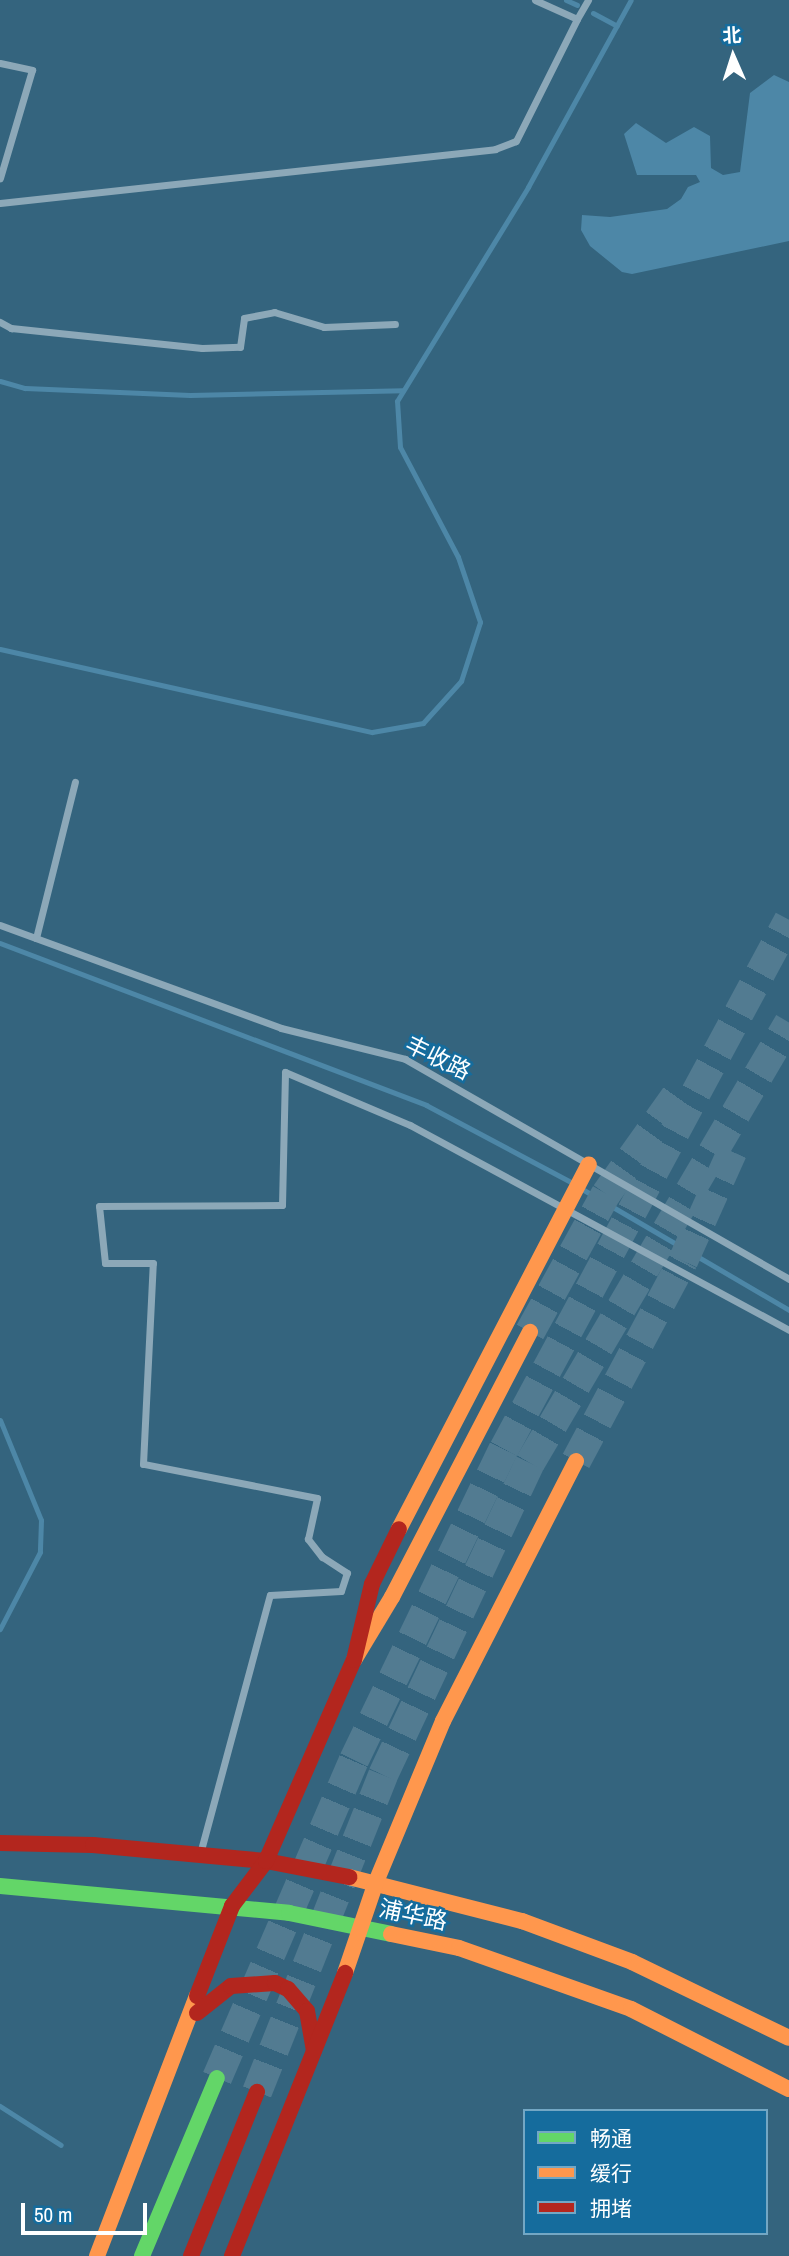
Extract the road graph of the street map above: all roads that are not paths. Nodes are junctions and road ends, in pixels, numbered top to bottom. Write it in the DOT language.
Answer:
graph roads {
  1 [pos="535,0"];
  2 [pos="588,0"];
  3 [pos="577,19"];
  4 [pos="0,63"];
  5 [pos="0,178"];
  6 [pos="0,203"];
  7 [pos="0,322"];
  8 [pos="395,324"];
  9 [pos="75,782"];
  10 [pos="0,925"];
  11 [pos="36,939"];
  12 [pos="589,1164"];
  13 [pos="789,1279"];
  14 [pos="789,1330"];
  15 [pos="530,1332"];
  16 [pos="576,1461"];
  17 [pos="354,1660"];
  18 [pos="0,1843"];
  19 [pos="200,1854"];
  20 [pos="266,1861"];
  21 [pos="376,1882"];
  22 [pos="0,1886"];
  23 [pos="232,1906"];
  24 [pos="364,1927"];
  25 [pos="190,2023"];
  26 [pos="789,2038"];
  27 [pos="314,2053"];
  28 [pos="217,2078"];
  29 [pos="789,2089"];
  30 [pos="257,2092"];
  31 [pos="97,2256"];
  32 [pos="142,2256"];
  33 [pos="191,2256"];
  34 [pos="232,2256"];
  1 -- 3 [label="street"];
  2 -- 3 [label="street"];
  3 -- 6 [label="street"];
  4 -- 5 [label="street"];
  7 -- 8 [label="street"];
  9 -- 11 [label="street"];
  10 -- 11 [label="street, 丰收路"];
  11 -- 12 [label="street, 丰收路"];
  12 -- 13 [label="street, 丰收路"];
  12 -- 17 [label="main road"];
  14 -- 19 [label="street"];
  15 -- 17 [label="main road"];
  16 -- 21 [label="main road"];
  17 -- 20 [label="main road"];
  18 -- 19 [label="main road, 浦华路"];
  19 -- 20 [label="main road, 浦华路"];
  20 -- 21 [label="main road, 浦华路"];
  20 -- 23 [label="main road"];
  21 -- 24 [label="main road"];
  21 -- 26 [label="main road, 浦华路"];
  22 -- 23 [label="main road, 浦华路"];
  23 -- 24 [label="main road, 浦华路"];
  23 -- 25 [label="main road"];
  24 -- 27 [label="main road"];
  24 -- 29 [label="main road, 浦华路"];
  25 -- 27 [label="main road"];
  25 -- 31 [label="main road"];
  27 -- 34 [label="main road"];
  28 -- 32 [label="main road"];
  30 -- 33 [label="main road"];
}
